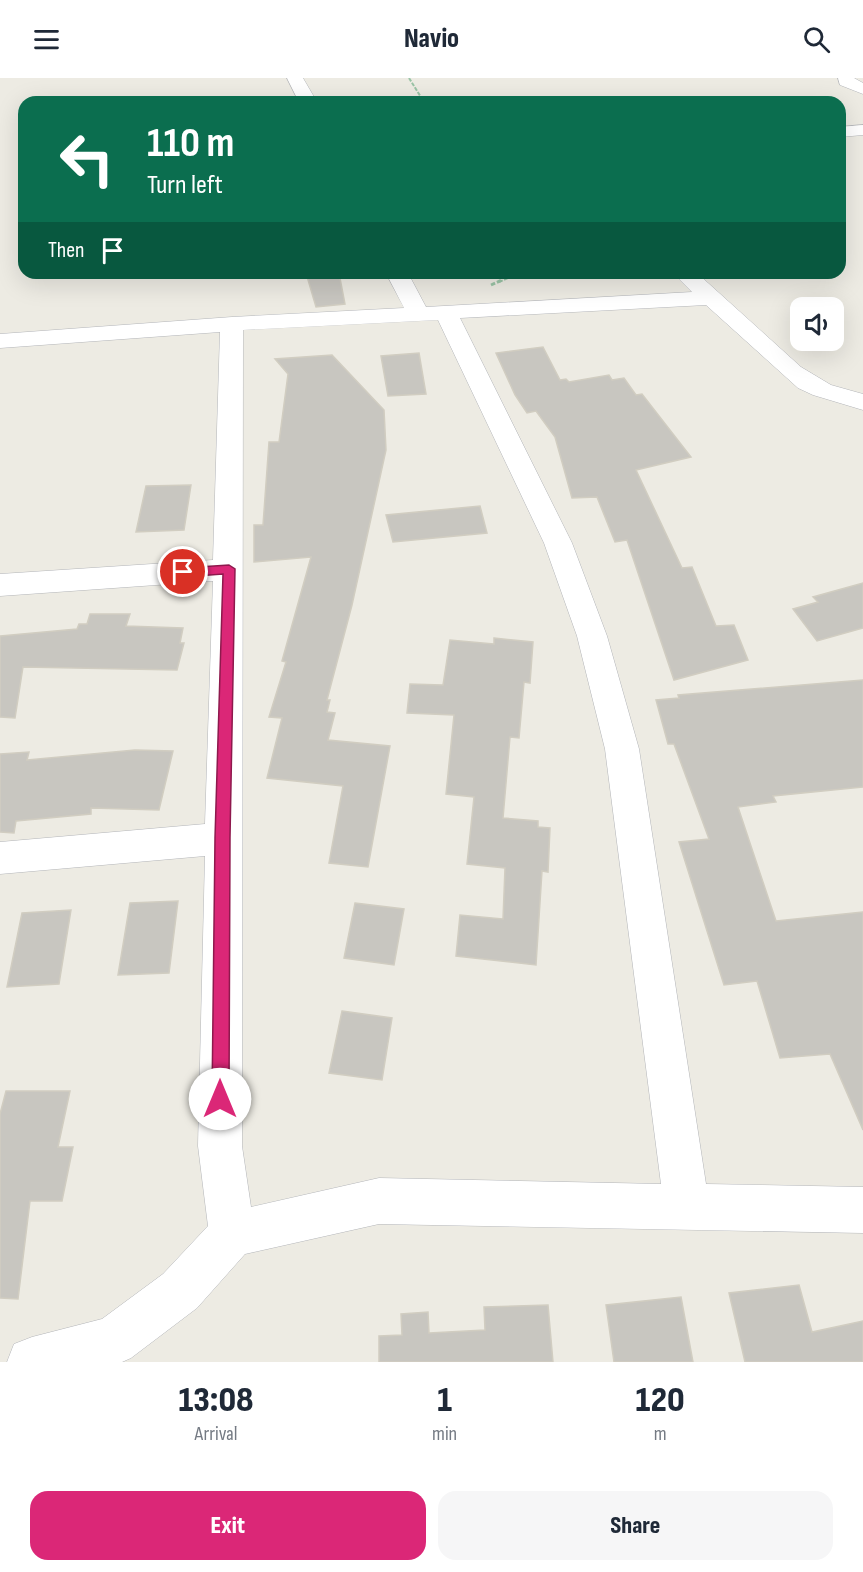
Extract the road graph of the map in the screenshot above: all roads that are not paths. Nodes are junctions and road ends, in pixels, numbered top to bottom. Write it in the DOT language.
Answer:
graph roads {
  1 [pos="296,78"];
  2 [pos="846,78"];
  3 [pos="863,89"];
  4 [pos="305,96"];
  5 [pos="863,130"];
  6 [pos="846,131"];
  7 [pos="403,279"];
  8 [pos="690,279"];
  9 [pos="711,298"];
  10 [pos="432,313"];
  11 [pos="232,324"];
  12 [pos="0,341"];
  13 [pos="863,402"];
  14 [pos="229,569"];
  15 [pos="0,585"];
  16 [pos="222,838"];
  17 [pos="0,858"];
  18 [pos="687,1206"];
  19 [pos="863,1210"];
  20 [pos="232,1234"];
  21 [pos="32,1362"];
  1 -- 4 [label="street"];
  2 -- 3 [label="street"];
  5 -- 6 [label="street"];
  7 -- 10 [label="street"];
  8 -- 9 [label="street"];
  9 -- 10 [label="street"];
  9 -- 13 [label="street"];
  10 -- 11 [label="street"];
  10 -- 18 [label="street"];
  11 -- 12 [label="street"];
  11 -- 14 [label="street"];
  14 -- 15 [label="street"];
  14 -- 16 [label="street"];
  16 -- 17 [label="street"];
  16 -- 20 [label="street"];
  18 -- 19 [label="street"];
  18 -- 20 [label="street"];
  20 -- 21 [label="street"];
}
